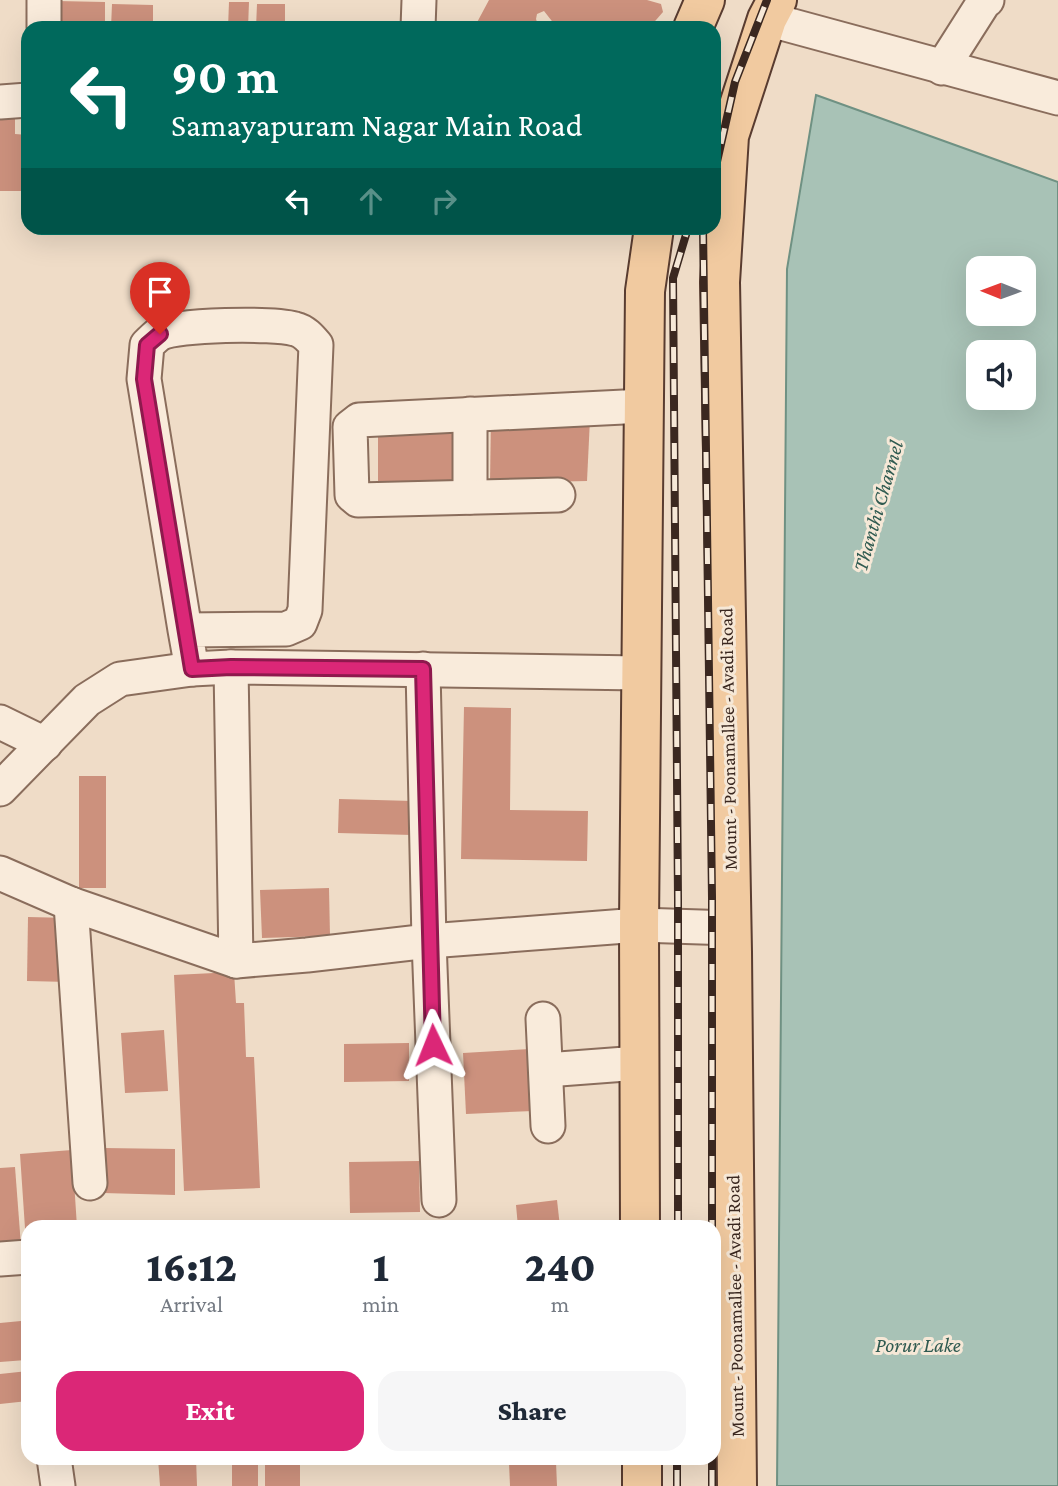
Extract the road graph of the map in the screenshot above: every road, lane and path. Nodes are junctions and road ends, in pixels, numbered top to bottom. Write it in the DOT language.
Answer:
graph roads {
  1 [pos="44,0"];
  2 [pos="419,0"];
  3 [pos="705,0"];
  4 [pos="987,0"];
  5 [pos="772,9"];
  6 [pos="44,21"];
  7 [pos="418,21"];
  8 [pos="697,21"];
  9 [pos="942,68"];
  10 [pos="1058,97"];
  11 [pos="21,100"];
  12 [pos="0,102"];
  13 [pos="653,235"];
  14 [pos="643,406"];
  15 [pos="470,414"];
  16 [pos="558,495"];
  17 [pos="470,497"];
  18 [pos="184,630"];
  19 [pos="231,667"];
  20 [pos="192,669"];
  21 [pos="423,669"];
  22 [pos="640,673"];
  23 [pos="0,722"];
  24 [pos="45,744"];
  25 [pos="0,789"];
  26 [pos="0,873"];
  27 [pos="71,904"];
  28 [pos="639,925"];
  29 [pos="732,928"];
  30 [pos="429,941"];
  31 [pos="236,961"];
  32 [pos="543,1019"];
  33 [pos="639,1063"];
  34 [pos="546,1070"];
  35 [pos="548,1126"];
  36 [pos="90,1183"];
  37 [pos="439,1200"];
  38 [pos="640,1220"];
  39 [pos="55,1465"];
  40 [pos="642,1465"];
  41 [pos="58,1486"];
  42 [pos="642,1486"];
  43 [pos="737,1486"];
  1 -- 6 [label="street"];
  2 -- 7 [label="street"];
  3 -- 8 [label="main road"];
  4 -- 9 [label="street"];
  5 -- 9 [label="street"];
  5 -- 29 [label="main road, Mount - Poonamallee - Avadi Road"];
  9 -- 10 [label="street"];
  11 -- 12 [label="street"];
  13 -- 14 [label="main road"];
  14 -- 15 [label="street"];
  14 -- 22 [label="main road"];
  15 -- 17 [label="street"];
  15 -- 17 [label="street"];
  16 -- 17 [label="street"];
  18 -- 18 [label="street"];
  18 -- 20 [label="street"];
  19 -- 20 [label="street"];
  19 -- 21 [label="street"];
  19 -- 31 [label="street"];
  20 -- 24 [label="street"];
  21 -- 22 [label="street"];
  21 -- 30 [label="street"];
  22 -- 28 [label="main road"];
  23 -- 24 [label="street"];
  24 -- 25 [label="street"];
  26 -- 27 [label="street"];
  27 -- 31 [label="street"];
  27 -- 36 [label="street"];
  28 -- 29 [label="street"];
  28 -- 30 [label="street"];
  28 -- 33 [label="main road"];
  29 -- 43 [label="main road, Mount - Poonamallee - Avadi Road"];
  30 -- 31 [label="street"];
  30 -- 37 [label="street"];
  32 -- 34 [label="street"];
  33 -- 34 [label="street"];
  33 -- 38 [label="main road"];
  34 -- 35 [label="street"];
  39 -- 41 [label="street"];
  40 -- 42 [label="main road"];
}
